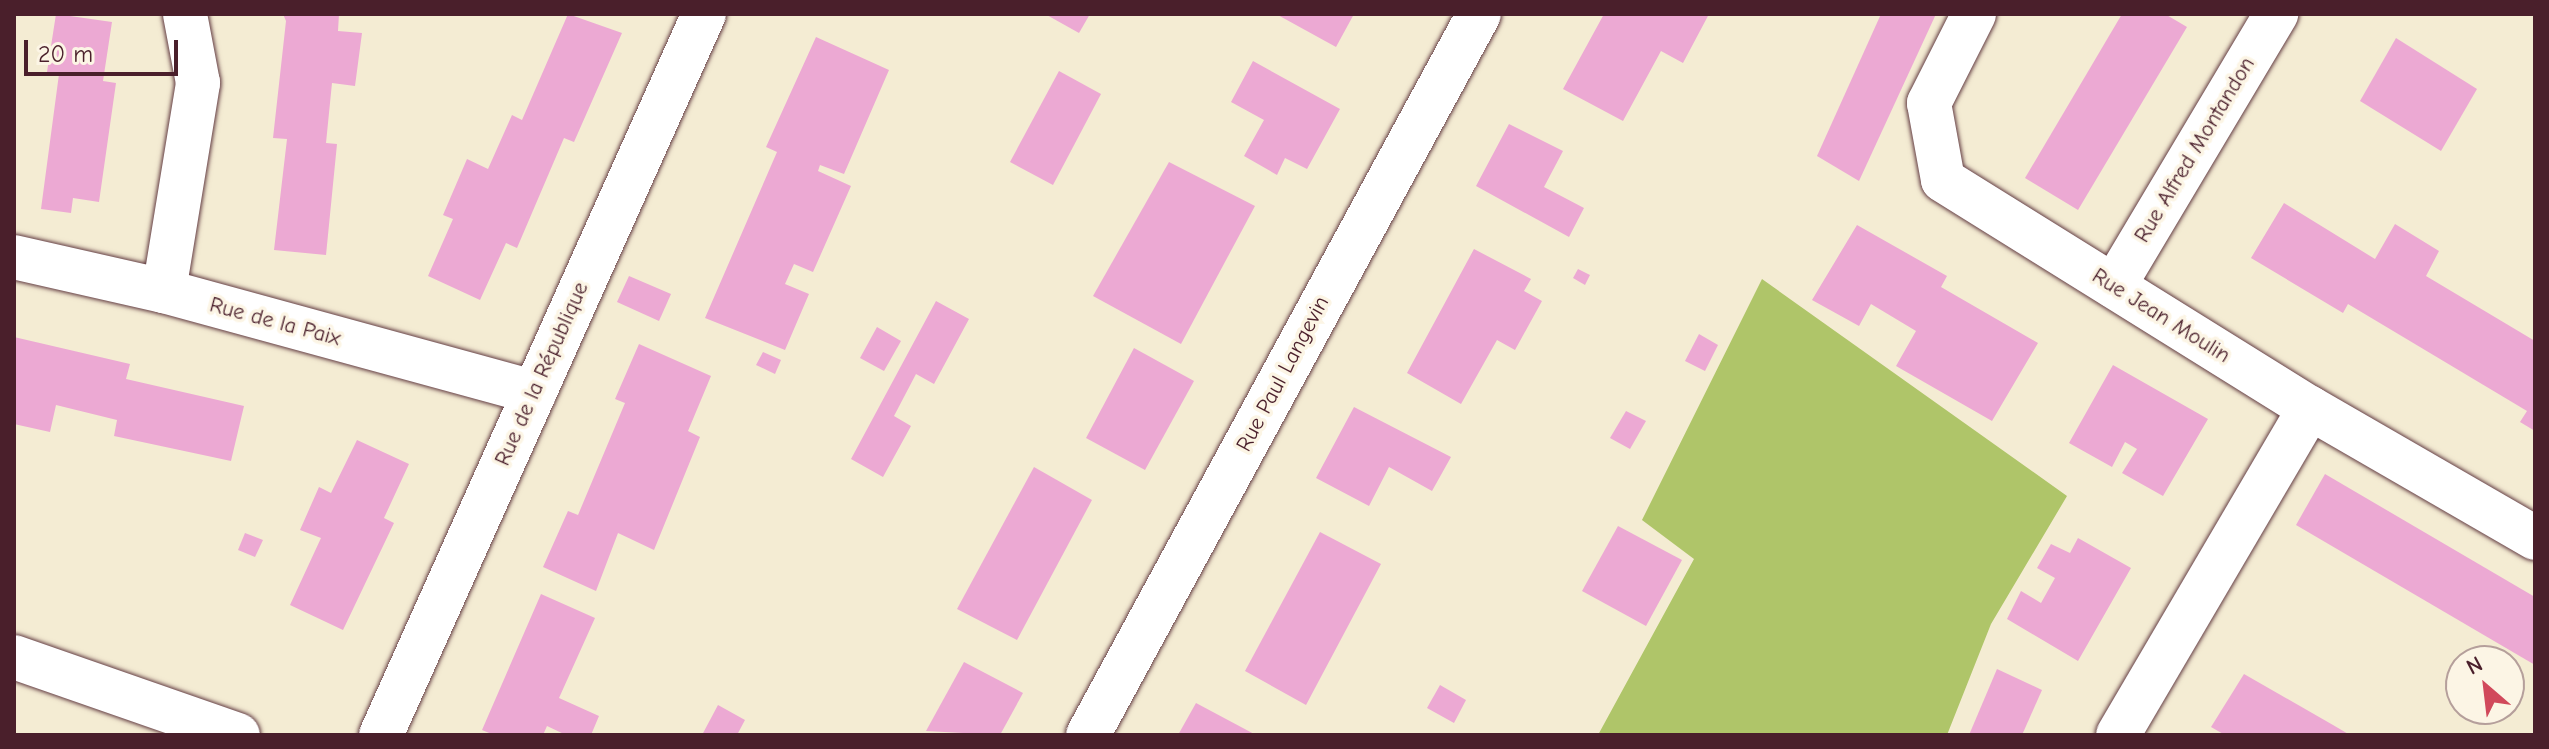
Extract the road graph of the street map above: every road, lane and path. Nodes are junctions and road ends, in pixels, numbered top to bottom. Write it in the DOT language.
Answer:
graph roads {
  1 [pos="185,14"];
  2 [pos="704,14"];
  3 [pos="1479,14"];
  4 [pos="1974,14"];
  5 [pos="2276,14"];
  6 [pos="14,257"];
  7 [pos="2114,286"];
  8 [pos="164,291"];
  9 [pos="534,392"];
  10 [pos="2310,408"];
  11 [pos="2535,538"];
  12 [pos="14,657"];
  13 [pos="238,735"];
  14 [pos="381,735"];
  15 [pos="1088,735"];
  16 [pos="2118,735"];
  1 -- 8 [label="street"];
  2 -- 9 [label="street, Rue de la République"];
  3 -- 15 [label="street, Rue Paul Langevin"];
  4 -- 7 [label="street, Rue Jean Moulin"];
  5 -- 7 [label="street, Rue Alfred Montandon"];
  6 -- 8 [label="street, Rue de la Paix"];
  7 -- 10 [label="street, Rue Jean Moulin"];
  8 -- 9 [label="street, Rue de la Paix"];
  9 -- 14 [label="street, Rue de la République"];
  10 -- 11 [label="street, Rue Jean Moulin"];
  10 -- 16 [label="street"];
  12 -- 13 [label="street"];
}
